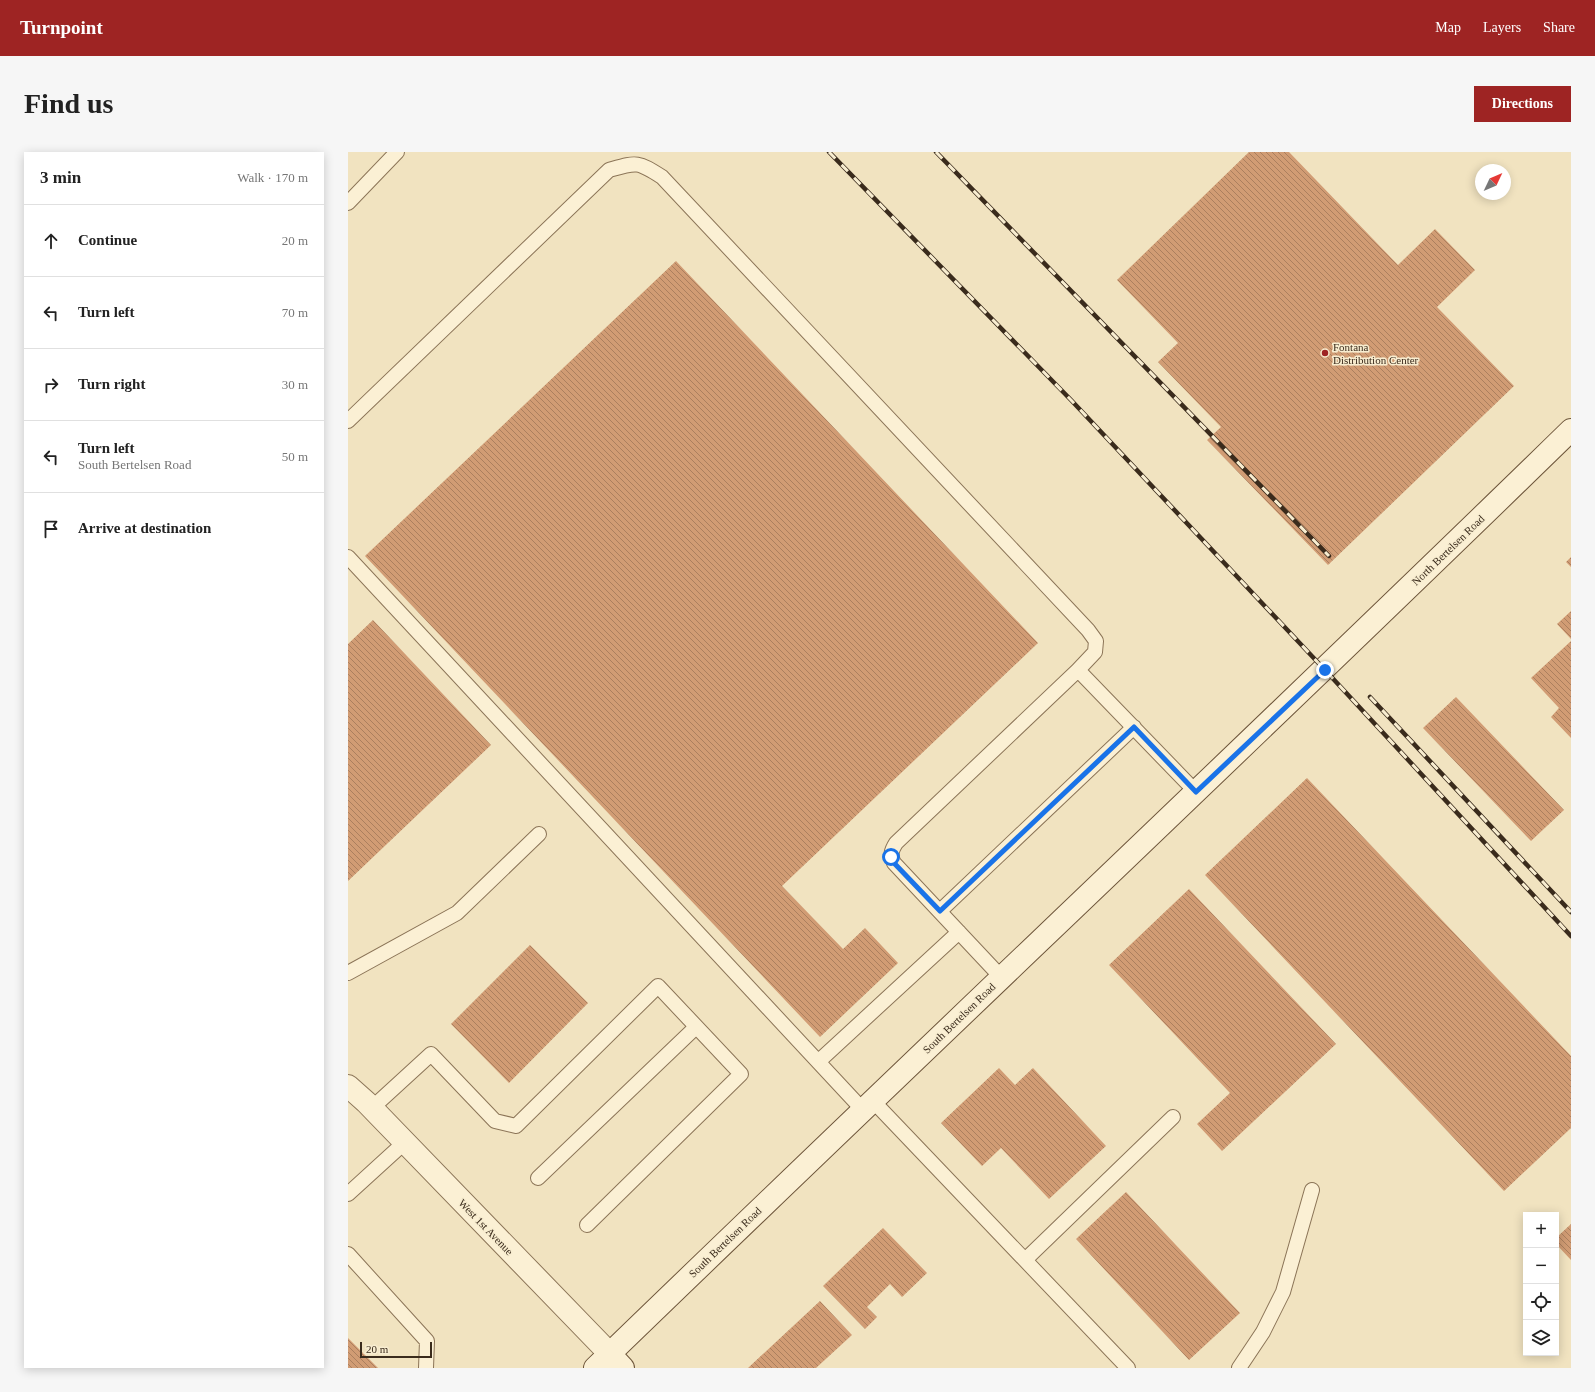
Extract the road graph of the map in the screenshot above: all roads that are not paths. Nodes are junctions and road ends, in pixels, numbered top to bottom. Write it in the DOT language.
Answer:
graph roads {
  1 [pos="397,152"];
  2 [pos="348,203"];
  3 [pos="348,421"];
  4 [pos="1571,430"];
  5 [pos="348,557"];
  6 [pos="1078,670"];
  7 [pos="1325,670"];
  8 [pos="1134,727"];
  9 [pos="1196,792"];
  10 [pos="539,834"];
  11 [pos="940,911"];
  12 [pos="959,932"];
  13 [pos="348,972"];
  14 [pos="1002,978"];
  15 [pos="696,1027"];
  16 [pos="819,1061"];
  17 [pos="348,1086"];
  18 [pos="868,1105"];
  19 [pos="372,1108"];
  20 [pos="1173,1117"];
  21 [pos="404,1143"];
  22 [pos="538,1178"];
  23 [pos="1312,1190"];
  24 [pos="348,1194"];
  25 [pos="587,1225"];
  26 [pos="348,1254"];
  27 [pos="1025,1260"];
  28 [pos="609,1363"];
  29 [pos="426,1368"];
  30 [pos="1128,1368"];
  31 [pos="1239,1368"];
  1 -- 2 [label="lane"];
  3 -- 6 [label="lane"];
  4 -- 7 [label="street, North Bertelsen Road"];
  5 -- 16 [label="lane"];
  6 -- 8 [label="lane"];
  6 -- 11 [label="lane"];
  7 -- 9 [label="street, South Bertelsen Road"];
  8 -- 9 [label="lane"];
  8 -- 11 [label="lane"];
  9 -- 14 [label="street, South Bertelsen Road"];
  10 -- 13 [label="lane"];
  11 -- 12 [label="lane"];
  12 -- 14 [label="lane"];
  12 -- 16 [label="lane"];
  14 -- 18 [label="street, South Bertelsen Road"];
  15 -- 19 [label="lane"];
  15 -- 22 [label="lane"];
  15 -- 25 [label="lane"];
  16 -- 18 [label="lane"];
  17 -- 19 [label="street, West 1st Avenue"];
  18 -- 27 [label="lane"];
  18 -- 28 [label="street, South Bertelsen Road"];
  19 -- 21 [label="street, West 1st Avenue"];
  20 -- 27 [label="lane"];
  21 -- 24 [label="lane"];
  21 -- 28 [label="street, West 1st Avenue"];
  23 -- 31 [label="lane"];
  26 -- 29 [label="lane"];
  27 -- 30 [label="lane"];
}
